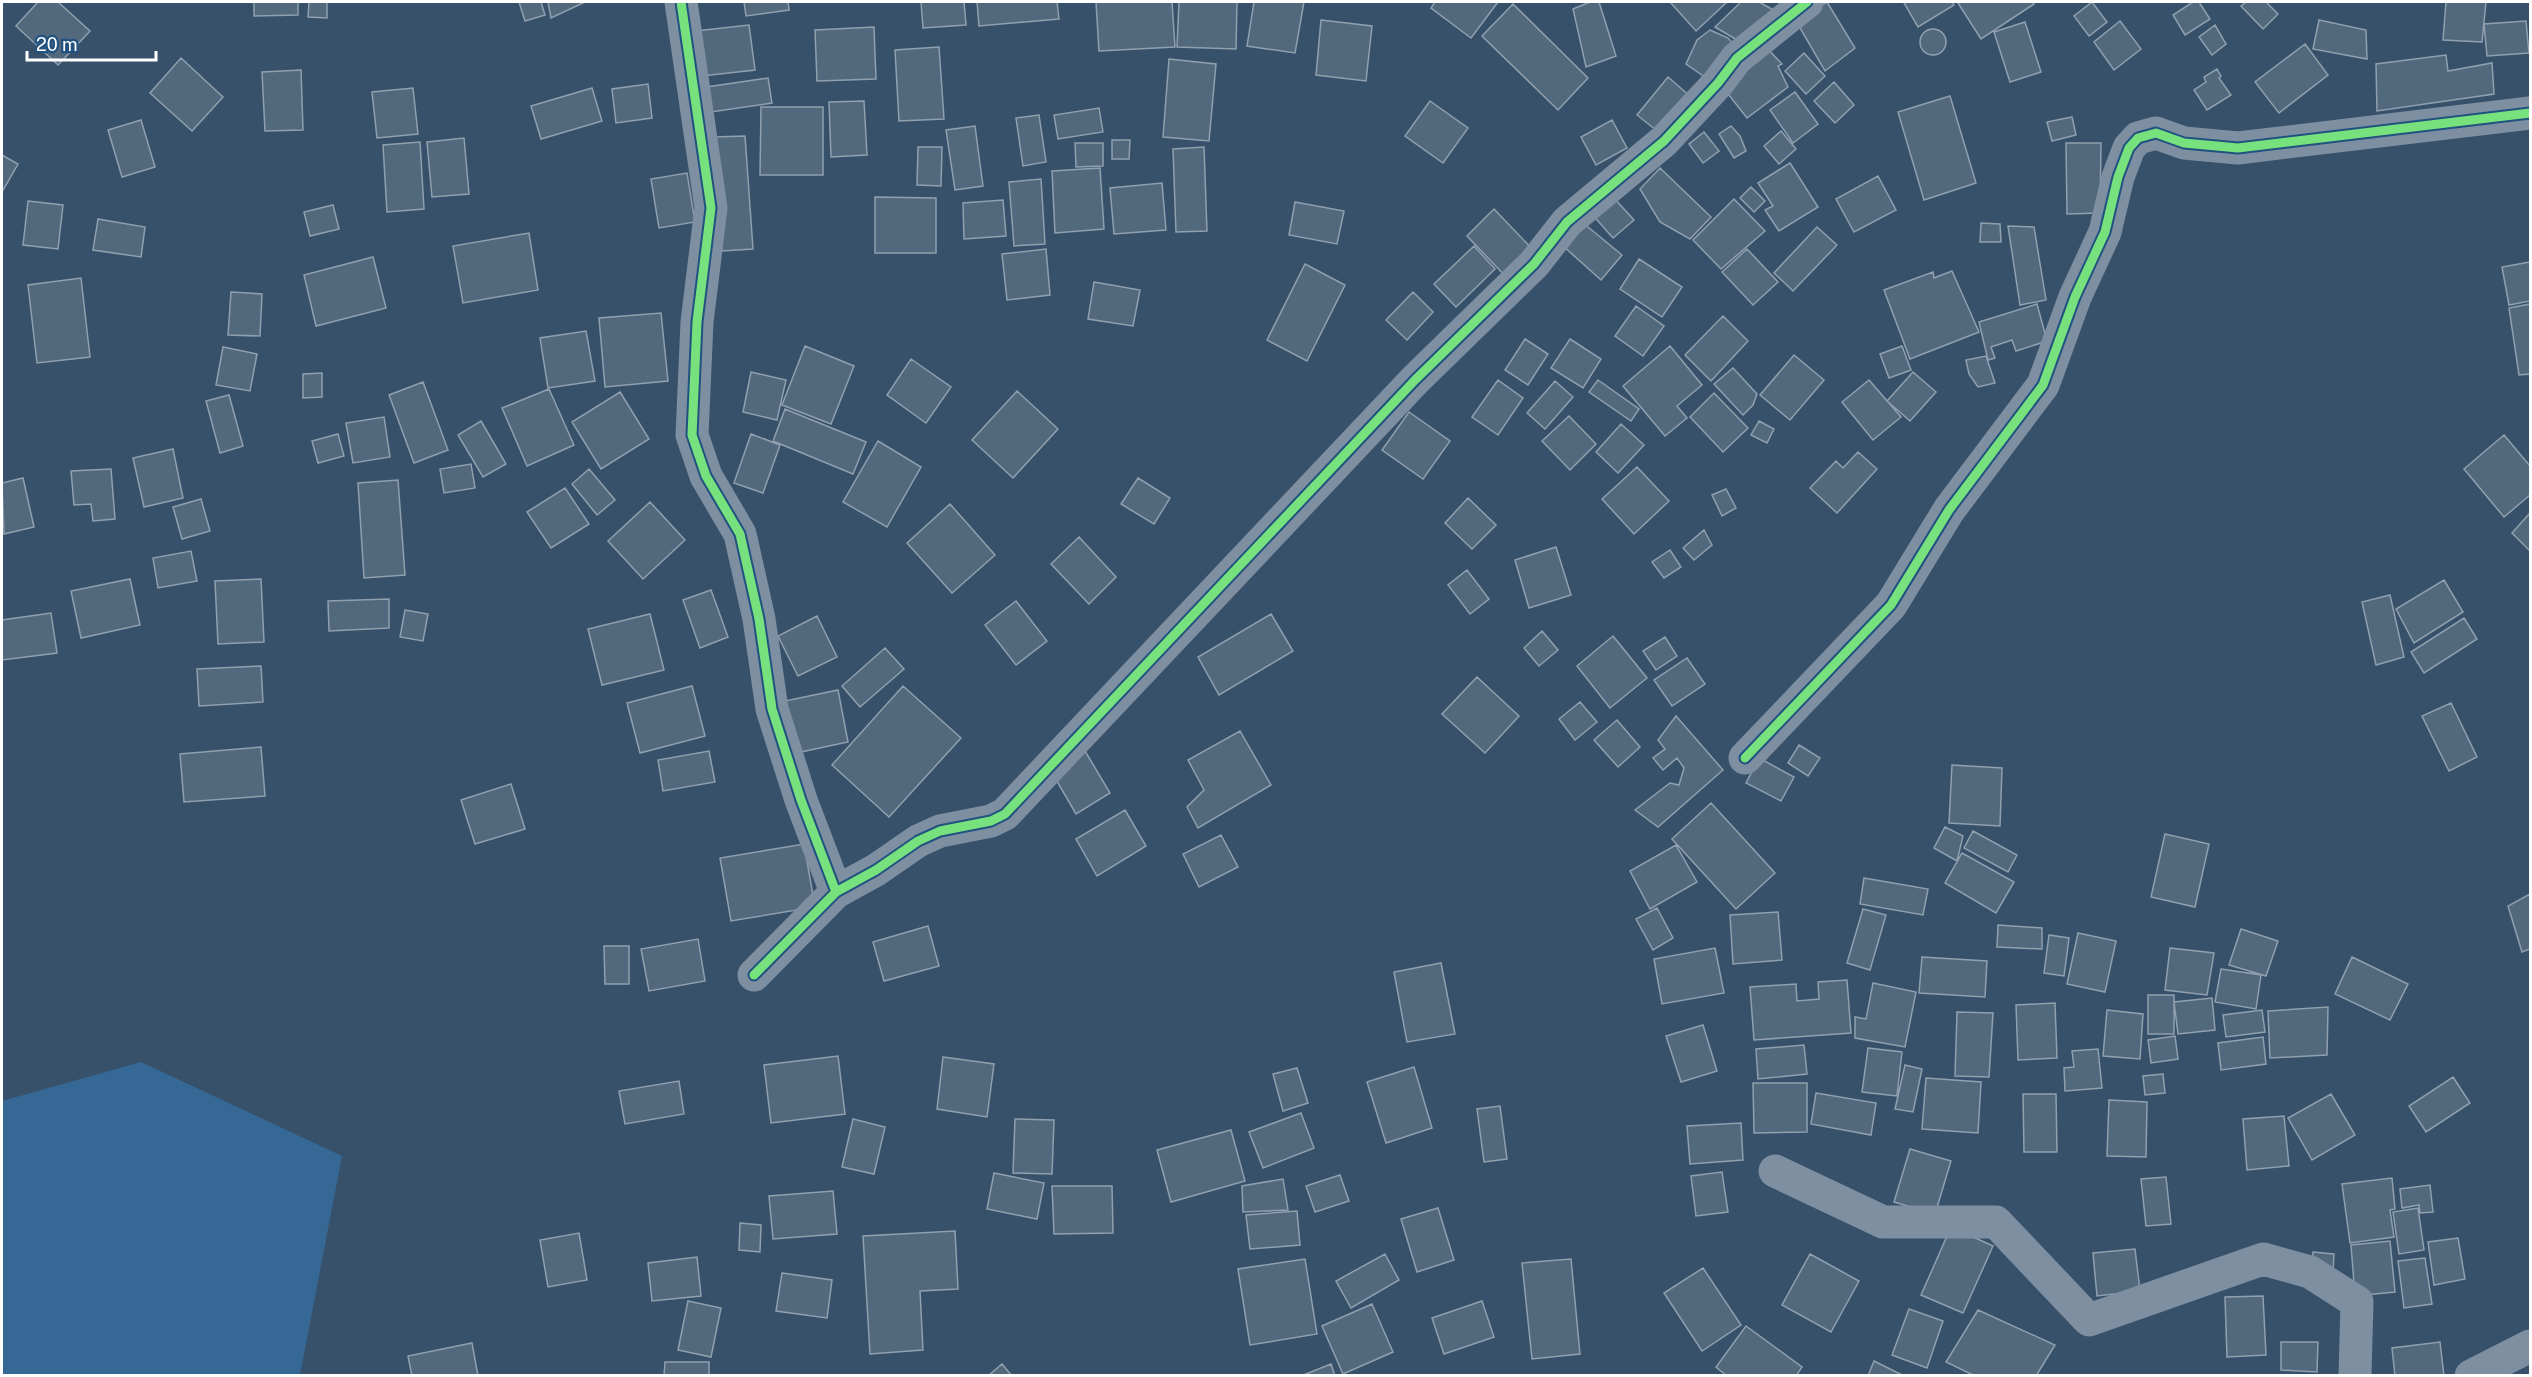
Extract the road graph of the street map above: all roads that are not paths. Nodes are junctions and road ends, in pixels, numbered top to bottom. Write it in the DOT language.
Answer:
graph roads {
  1 [pos="681,2"];
  2 [pos="1807,2"];
  3 [pos="2530,113"];
  4 [pos="1745,758"];
  5 [pos="836,892"];
  6 [pos="754,975"];
  7 [pos="1775,1171"];
  8 [pos="2530,1346"];
  9 [pos="2355,1376"];
  10 [pos="2471,1376"];
  1 -- 5 [label="street"];
  2 -- 5 [label="street"];
  3 -- 4 [label="street"];
  5 -- 6 [label="street"];
  7 -- 9 [label="street"];
  8 -- 10 [label="street"];
}
